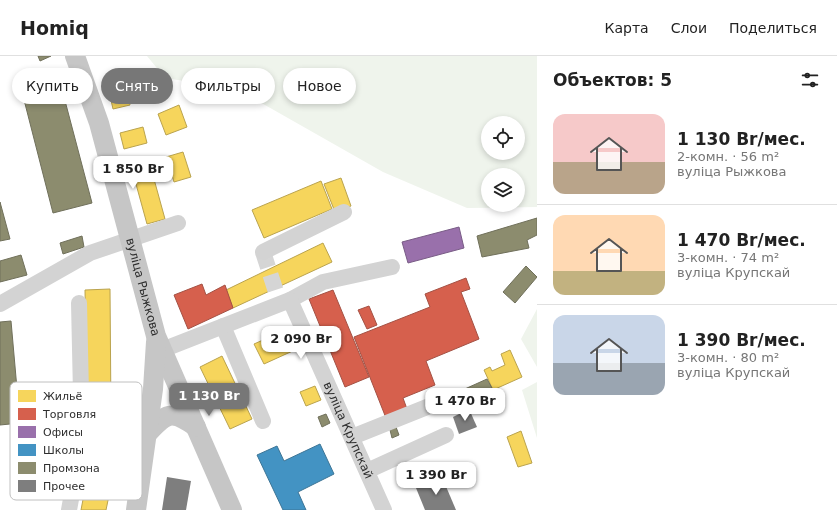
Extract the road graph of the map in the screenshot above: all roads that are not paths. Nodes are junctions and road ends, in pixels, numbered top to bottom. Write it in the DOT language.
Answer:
graph roads {
  1 [pos="75,56"];
  2 [pos="344,212"];
  3 [pos="178,223"];
  4 [pos="130,238"];
  5 [pos="263,252"];
  6 [pos="392,267"];
  7 [pos="290,300"];
  8 [pos="79,302"];
  9 [pos="0,304"];
  10 [pos="223,326"];
  11 [pos="159,343"];
  12 [pos="81,382"];
  13 [pos="432,404"];
  14 [pos="263,421"];
  15 [pos="196,427"];
  16 [pos="446,435"];
  17 [pos="352,437"];
  18 [pos="142,438"];
  19 [pos="146,438"];
  20 [pos="142,467"];
  21 [pos="366,471"];
  22 [pos="71,500"];
  23 [pos="137,500"];
  24 [pos="69,510"];
  25 [pos="136,510"];
  26 [pos="232,510"];
  27 [pos="384,510"];
  1 -- 4 [label="main road, вуліца Рыжкова"];
  2 -- 5 [label="street"];
  3 -- 4 [label="street"];
  4 -- 9 [label="street"];
  4 -- 11 [label="main road, вуліца Рыжкова"];
  6 -- 7 [label="street"];
  7 -- 10 [label="street"];
  7 -- 17 [label="street, вуліца Крупскай"];
  8 -- 12 [label="street"];
  10 -- 11 [label="street"];
  10 -- 14 [label="street"];
  11 -- 15 [label="main road, вуліца Рыжкова"];
  11 -- 19 [label="main road"];
  13 -- 17 [label="street"];
  15 -- 19 [label="main road"];
  15 -- 26 [label="main road, вуліца Рыжкова"];
  16 -- 21 [label="street"];
  17 -- 21 [label="street, вуліца Крупскай"];
  18 -- 19 [label="street"];
  19 -- 20 [label="main road"];
  21 -- 27 [label="street, вуліца Крупскай"];
  22 -- 24 [label="street"];
  23 -- 25 [label="main road"];
}
